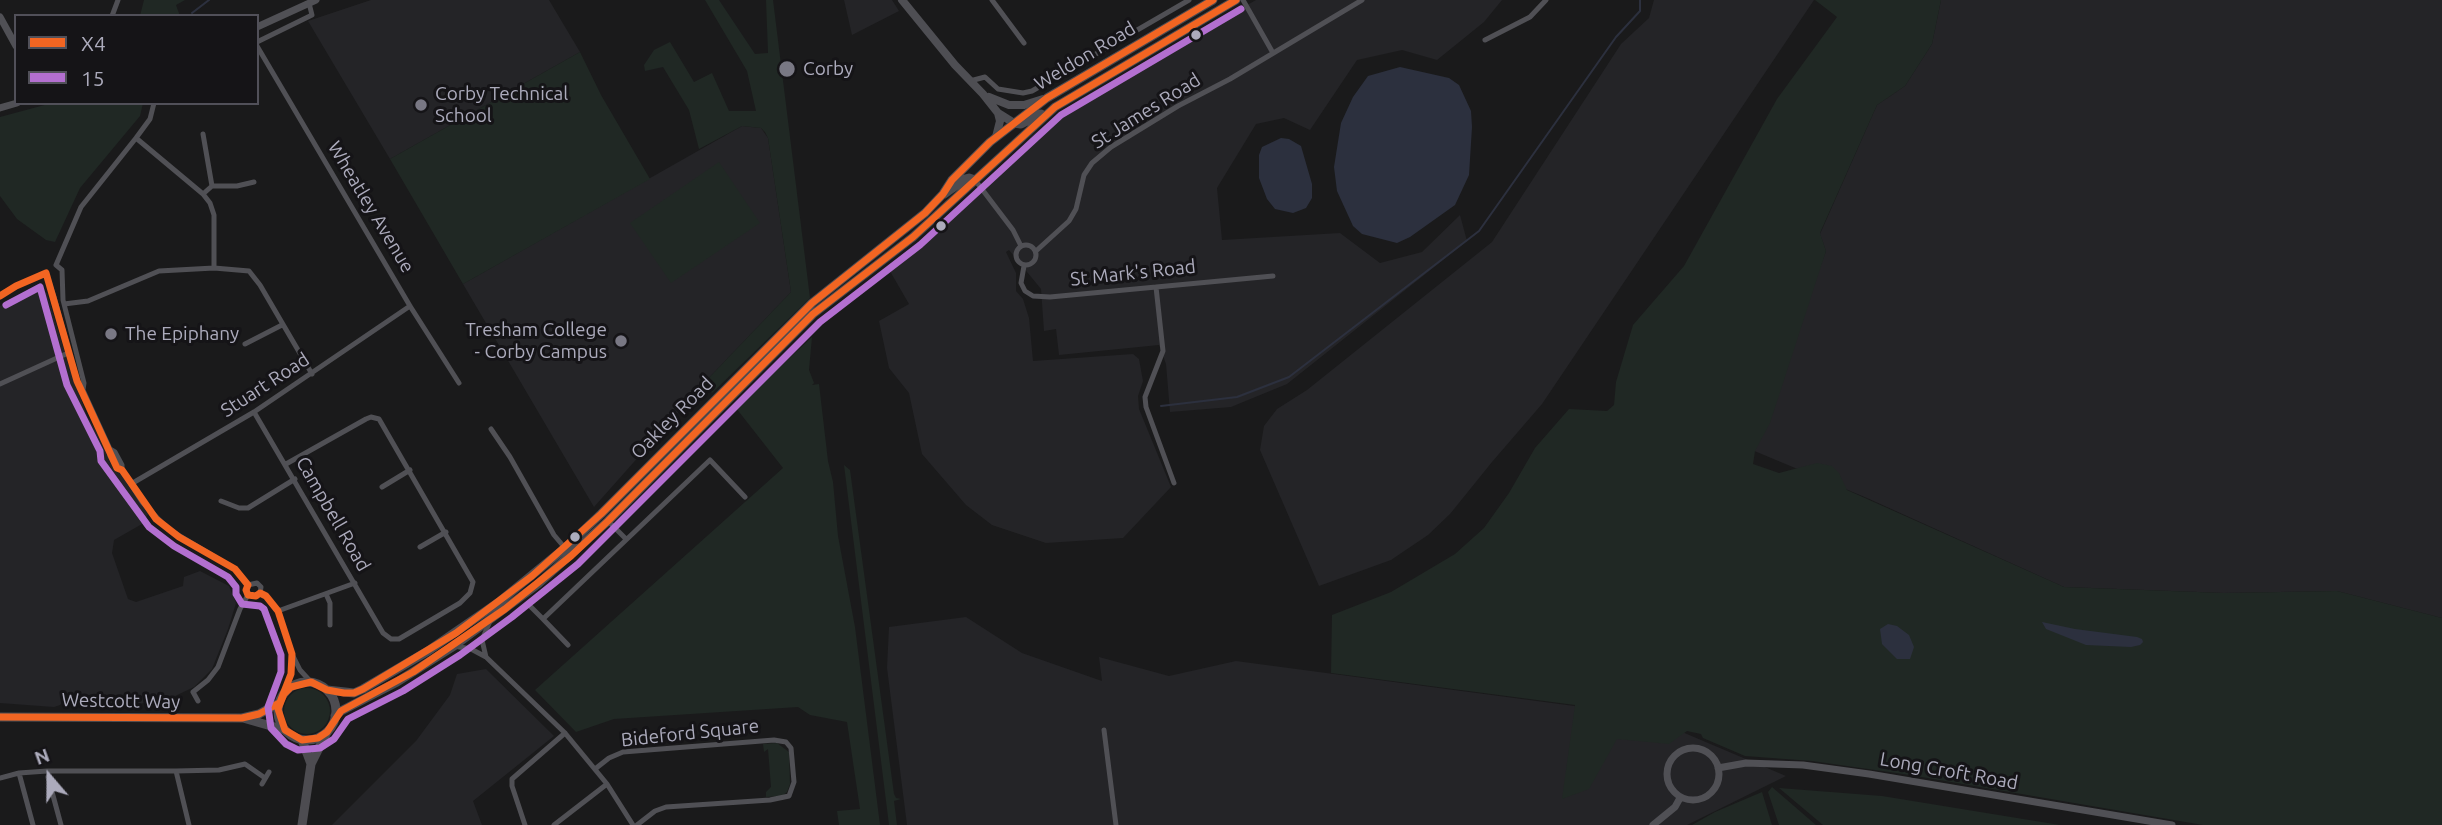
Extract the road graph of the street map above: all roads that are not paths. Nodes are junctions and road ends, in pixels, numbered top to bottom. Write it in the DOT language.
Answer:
graph roads {
  1 [pos="902,0"];
  2 [pos="992,0"];
  3 [pos="1189,0"];
  4 [pos="1213,0"];
  5 [pos="1236,0"];
  6 [pos="1242,0"];
  7 [pos="1362,0"];
  8 [pos="1546,0"];
  9 [pos="313,1"];
  10 [pos="0,17"];
  11 [pos="259,26"];
  12 [pos="1485,40"];
  13 [pos="14,42"];
  14 [pos="259,43"];
  15 [pos="1024,43"];
  16 [pos="259,47"];
  17 [pos="1273,53"];
  18 [pos="971,81"];
  19 [pos="983,94"];
  20 [pos="1047,98"];
  21 [pos="154,105"];
  22 [pos="1055,107"];
  23 [pos="998,113"];
  24 [pos="1014,123"];
  25 [pos="203,134"];
  26 [pos="1021,136"];
  27 [pos="996,137"];
  28 [pos="136,138"];
  29 [pos="971,160"];
  30 [pos="975,180"];
  31 [pos="254,182"];
  32 [pos="212,186"];
  33 [pos="203,194"];
  34 [pos="943,194"];
  35 [pos="1021,246"];
  36 [pos="1036,251"];
  37 [pos="56,265"];
  38 [pos="1024,266"];
  39 [pos="214,268"];
  40 [pos="47,276"];
  41 [pos="62,276"];
  42 [pos="1273,276"];
  43 [pos="1156,287"];
  44 [pos="0,296"];
  45 [pos="64,304"];
  46 [pos="411,306"];
  47 [pos="282,325"];
  48 [pos="245,344"];
  49 [pos="68,353"];
  50 [pos="312,374"];
  51 [pos="459,383"];
  52 [pos="0,384"];
  53 [pos="83,390"];
  54 [pos="254,412"];
  55 [pos="491,429"];
  56 [pos="703,452"];
  57 [pos="710,460"];
  58 [pos="286,464"];
  59 [pos="410,470"];
  60 [pos="295,479"];
  61 [pos="1174,483"];
  62 [pos="131,484"];
  63 [pos="382,487"];
  64 [pos="232,495"];
  65 [pos="745,497"];
  66 [pos="608,521"];
  67 [pos="446,532"];
  68 [pos="626,539"];
  69 [pos="420,547"];
  70 [pos="565,548"];
  71 [pos="355,583"];
  72 [pos="248,584"];
  73 [pos="260,593"];
  74 [pos="326,594"];
  75 [pos="248,595"];
  76 [pos="531,607"];
  77 [pos="278,611"];
  78 [pos="543,619"];
  79 [pos="490,621"];
  80 [pos="330,625"];
  81 [pos="568,645"];
  82 [pos="454,646"];
  83 [pos="292,654"];
  84 [pos="486,657"];
  85 [pos="311,682"];
  86 [pos="327,690"];
  87 [pos="282,698"];
  88 [pos="198,701"];
  89 [pos="335,716"];
  90 [pos="0,718"];
  91 [pos="243,718"];
  92 [pos="285,730"];
  93 [pos="1104,730"];
  94 [pos="327,732"];
  95 [pos="565,733"];
  96 [pos="302,740"];
  97 [pos="311,764"];
  98 [pos="1718,768"];
  99 [pos="595,769"];
  100 [pos="176,771"];
  101 [pos="269,772"];
  102 [pos="19,773"];
  103 [pos="48,777"];
  104 [pos="0,778"];
  105 [pos="607,784"];
  106 [pos="1680,797"];
  107 [pos="33,825"];
  108 [pos="61,825"];
  109 [pos="190,825"];
  110 [pos="302,825"];
  111 [pos="525,825"];
  112 [pos="554,825"];
  113 [pos="635,825"];
  114 [pos="1116,825"];
  115 [pos="1653,825"];
  116 [pos="2172,825"];
  1 -- 18 [label="main road"];
  2 -- 15 [label="street"];
  3 -- 18 [label="street"];
  4 -- 20 [label="main road, Weldon Road"];
  5 -- 22 [label="main road, Weldon Road"];
  6 -- 17 [label="street"];
  7 -- 17 [label="street, St James Road"];
  8 -- 12 [label="street"];
  9 -- 11 [label="street"];
  9 -- 14 [label="street"];
  10 -- 13 [label="street"];
  16 -- 46 [label="street, Wheatley Avenue"];
  17 -- 36 [label="street, St James Road"];
  18 -- 19 [label="main road"];
  19 -- 20 [label="main road"];
  19 -- 23 [label="main road"];
  20 -- 24 [label="main road, Weldon Road"];
  21 -- 28 [label="street"];
  22 -- 24 [label="main road"];
  22 -- 26 [label="main road, Weldon Road"];
  23 -- 24 [label="main road"];
  23 -- 27 [label="main road"];
  24 -- 27 [label="main road, Oakley Road"];
  25 -- 32 [label="street"];
  26 -- 30 [label="main road, Oakley Road"];
  27 -- 29 [label="main road, Oakley Road"];
  28 -- 33 [label="street"];
  28 -- 37 [label="street"];
  29 -- 30 [label="main road"];
  29 -- 34 [label="main road, Oakley Road"];
  30 -- 34 [label="main road"];
  30 -- 35 [label="street"];
  30 -- 66 [label="main road, Oakley Road"];
  31 -- 32 [label="street"];
  32 -- 33 [label="street"];
  33 -- 39 [label="street"];
  34 -- 70 [label="main road, Oakley Road"];
  35 -- 36 [label="street"];
  35 -- 38 [label="street"];
  36 -- 38 [label="street"];
  37 -- 40 [label="street"];
  37 -- 41 [label="street"];
  38 -- 43 [label="street, St Mark's Road"];
  39 -- 45 [label="street"];
  39 -- 47 [label="street"];
  40 -- 41 [label="street"];
  40 -- 44 [label="street"];
  40 -- 49 [label="street"];
  41 -- 45 [label="street"];
  42 -- 43 [label="street, St Mark's Road"];
  43 -- 61 [label="street"];
  45 -- 53 [label="street"];
  46 -- 50 [label="street, Stuart Road"];
  46 -- 51 [label="street, Wheatley Avenue"];
  47 -- 48 [label="street"];
  47 -- 50 [label="street"];
  49 -- 52 [label="street"];
  49 -- 53 [label="street"];
  50 -- 54 [label="street, Stuart Road"];
  53 -- 62 [label="street"];
  54 -- 58 [label="street, Campbell Road"];
  54 -- 62 [label="street, Stuart Road"];
  55 -- 70 [label="street"];
  56 -- 57 [label="street"];
  57 -- 65 [label="street"];
  57 -- 68 [label="street"];
  58 -- 59 [label="street"];
  58 -- 60 [label="street, Campbell Road"];
  59 -- 63 [label="street"];
  59 -- 67 [label="street"];
  60 -- 64 [label="street"];
  60 -- 71 [label="street, Campbell Road"];
  62 -- 72 [label="street"];
  66 -- 68 [label="street"];
  66 -- 79 [label="main road, Oakley Road"];
  67 -- 69 [label="street"];
  67 -- 71 [label="street, Campbell Road"];
  68 -- 78 [label="street"];
  70 -- 86 [label="main road, Oakley Road"];
  71 -- 74 [label="street"];
  72 -- 73 [label="street"];
  72 -- 75 [label="street"];
  73 -- 75 [label="street"];
  73 -- 77 [label="street"];
  74 -- 77 [label="street"];
  74 -- 80 [label="street"];
  75 -- 88 [label="street"];
  76 -- 78 [label="street"];
  77 -- 83 [label="street"];
  78 -- 81 [label="street"];
  79 -- 82 [label="main road, Oakley Road"];
  79 -- 84 [label="street"];
  82 -- 84 [label="street"];
  82 -- 89 [label="main road, Oakley Road"];
  83 -- 85 [label="street"];
  83 -- 87 [label="street"];
  84 -- 95 [label="street"];
  85 -- 86 [label="main road"];
  85 -- 87 [label="main road"];
  86 -- 89 [label="main road"];
  87 -- 91 [label="main road, Westcott Way"];
  87 -- 92 [label="main road"];
  89 -- 94 [label="main road"];
  90 -- 91 [label="main road, Westcott Way"];
  91 -- 92 [label="main road, Westcott Way"];
  92 -- 96 [label="main road"];
  93 -- 114 [label="street"];
  94 -- 96 [label="main road"];
  94 -- 97 [label="main road"];
  95 -- 99 [label="street"];
  95 -- 111 [label="street"];
  96 -- 97 [label="main road"];
  97 -- 110 [label="main road"];
  98 -- 106 [label="street"];
  98 -- 106 [label="street"];
  98 -- 116 [label="street, Long Croft Road"];
  99 -- 105 [label="street"];
  99 -- 113 [label="street, Bideford Square"];
  100 -- 101 [label="street"];
  100 -- 102 [label="street"];
  100 -- 109 [label="street"];
  102 -- 104 [label="street"];
  102 -- 107 [label="street"];
  103 -- 108 [label="street"];
  105 -- 112 [label="street"];
  105 -- 113 [label="street"];
  106 -- 115 [label="street"];
}
